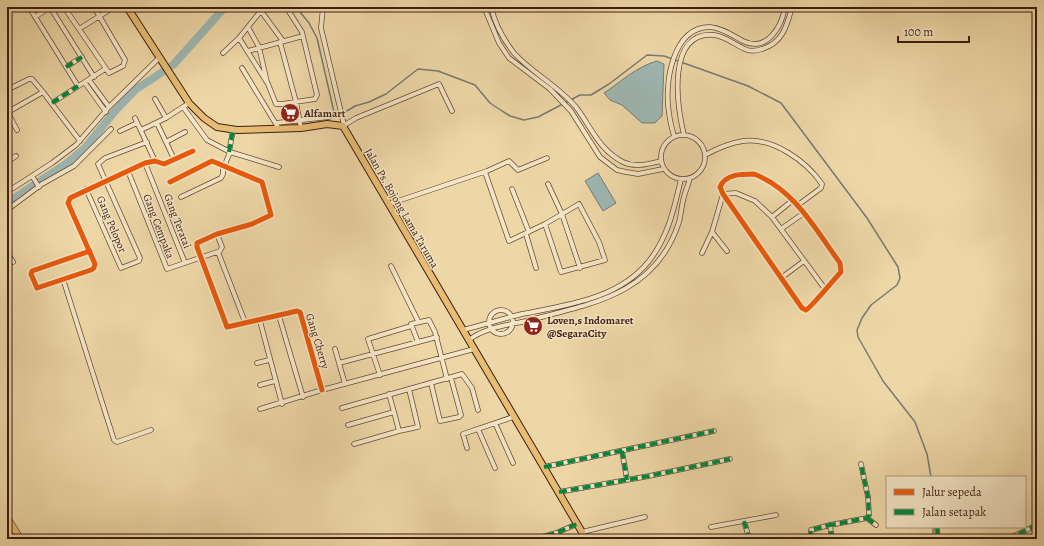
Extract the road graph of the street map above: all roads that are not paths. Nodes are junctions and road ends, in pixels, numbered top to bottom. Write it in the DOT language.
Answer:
graph roads {
  1 [pos="29,7"];
  2 [pos="50,7"];
  3 [pos="64,7"];
  4 [pos="94,7"];
  5 [pos="114,7"];
  6 [pos="127,7"];
  7 [pos="286,7"];
  8 [pos="323,7"];
  9 [pos="484,7"];
  10 [pos="491,7"];
  11 [pos="785,7"];
  12 [pos="792,7"];
  13 [pos="263,9"];
  14 [pos="35,16"];
  15 [pos="100,16"];
  16 [pos="248,27"];
  17 [pos="79,29"];
  18 [pos="303,36"];
  19 [pos="238,38"];
  20 [pos="282,42"];
  21 [pos="259,47"];
  22 [pos="248,51"];
  23 [pos="223,53"];
  24 [pos="82,57"];
  25 [pos="7,59"];
  26 [pos="160,60"];
  27 [pos="7,63"];
  28 [pos="66,67"];
  29 [pos="242,68"];
  30 [pos="105,69"];
  31 [pos="94,77"];
  32 [pos="87,81"];
  33 [pos="268,84"];
  34 [pos="78,86"];
  35 [pos="7,90"];
  36 [pos="44,92"];
  37 [pos="155,99"];
  38 [pos="296,102"];
  39 [pos="52,103"];
  40 [pos="189,103"];
  41 [pos="109,107"];
  42 [pos="183,107"];
  43 [pos="7,112"];
  44 [pos="106,112"];
  45 [pos="452,112"];
  46 [pos="329,117"];
  47 [pos="166,118"];
  48 [pos="300,121"];
  49 [pos="157,123"];
  50 [pos="277,126"];
  51 [pos="343,126"];
  52 [pos="301,128"];
  53 [pos="111,129"];
  54 [pos="17,130"];
  55 [pos="141,130"];
  56 [pos="233,130"];
  57 [pos="120,131"];
  58 [pos="185,132"];
  59 [pos="684,135"];
  60 [pos="674,136"];
  61 [pos="80,141"];
  62 [pos="147,142"];
  63 [pos="166,142"];
  64 [pos="193,151"];
  65 [pos="229,152"];
  66 [pos="705,155"];
  67 [pos="16,156"];
  68 [pos="547,158"];
  69 [pos="174,159"];
  70 [pos="155,161"];
  71 [pos="661,161"];
  72 [pos="7,162"];
  73 [pos="145,163"];
  74 [pos="223,167"];
  75 [pos="279,167"];
  76 [pos="663,169"];
  77 [pos="128,171"];
  78 [pos="485,172"];
  79 [pos="33,177"];
  80 [pos="690,178"];
  81 [pos="681,179"];
  82 [pos="105,180"];
  83 [pos="170,182"];
  84 [pos="548,184"];
  85 [pos="38,186"];
  86 [pos="86,189"];
  87 [pos="512,189"];
  88 [pos="7,192"];
  89 [pos="723,194"];
  90 [pos="181,197"];
  91 [pos="793,200"];
  92 [pos="389,204"];
  93 [pos="798,205"];
  94 [pos="7,210"];
  95 [pos="804,213"];
  96 [pos="562,214"];
  97 [pos="772,217"];
  98 [pos="545,224"];
  99 [pos="781,229"];
  100 [pos="712,232"];
  101 [pos="527,233"];
  102 [pos="217,234"];
  103 [pos="727,250"];
  104 [pos="90,251"];
  105 [pos="7,252"];
  106 [pos="218,252"];
  107 [pos="702,253"];
  108 [pos="201,257"];
  109 [pos="804,261"];
  110 [pos="13,262"];
  111 [pos="185,263"];
  112 [pos="391,266"];
  113 [pos="536,268"];
  114 [pos="580,268"];
  115 [pos="781,278"];
  116 [pos="63,279"];
  117 [pos="825,289"];
  118 [pos="279,316"];
  119 [pos="512,317"];
  120 [pos="260,321"];
  121 [pos="418,321"];
  122 [pos="245,322"];
  123 [pos="489,323"];
  124 [pos="513,324"];
  125 [pos="411,326"];
  126 [pos="463,330"];
  127 [pos="492,330"];
  128 [pos="437,337"];
  129 [pos="469,340"];
  130 [pos="418,342"];
  131 [pos="334,349"];
  132 [pos="474,349"];
  133 [pos="373,355"];
  134 [pos="441,358"];
  135 [pos="270,360"];
  136 [pos="257,363"];
  137 [pos="339,363"];
  138 [pos="380,375"];
  139 [pos="449,379"];
  140 [pos="275,381"];
  141 [pos="431,383"];
  142 [pos="344,384"];
  143 [pos="260,385"];
  144 [pos="408,389"];
  145 [pos="322,390"];
  146 [pos="389,394"];
  147 [pos="303,397"];
  148 [pos="282,404"];
  149 [pos="342,408"];
  150 [pos="260,409"];
  151 [pos="478,410"];
  152 [pos="394,412"];
  153 [pos="512,417"];
  154 [pos="495,423"];
  155 [pos="348,425"];
  156 [pos="478,429"];
  157 [pos="151,430"];
  158 [pos="399,431"];
  159 [pos="714,431"];
  160 [pos="354,444"];
  161 [pos="467,448"];
  162 [pos="622,451"];
  163 [pos="730,459"];
  164 [pos="513,463"];
  165 [pos="860,464"];
  166 [pos="544,467"];
  167 [pos="495,468"];
  168 [pos="627,480"];
  169 [pos="559,492"];
  170 [pos="776,515"];
  171 [pos="645,517"];
  172 [pos="7,518"];
  173 [pos="867,518"];
  174 [pos="744,521"];
  175 [pos="577,524"];
  176 [pos="830,525"];
  177 [pos="876,525"];
  178 [pos="1037,525"];
  179 [pos="710,527"];
  180 [pos="937,528"];
  181 [pos="582,532"];
  182 [pos="783,537"];
  183 [pos="544,538"];
  184 [pos="20,539"];
  185 [pos="534,539"];
  186 [pos="586,539"];
  187 [pos="743,539"];
  188 [pos="750,539"];
  189 [pos="771,539"];
  190 [pos="810,539"];
  191 [pos="832,539"];
  192 [pos="938,539"];
  193 [pos="1008,539"];
  1 -- 14 [label="street"];
  2 -- 14 [label="street"];
  2 -- 24 [label="street"];
  3 -- 17 [label="street"];
  4 -- 15 [label="street"];
  5 -- 15 [label="street"];
  6 -- 26 [label="main road"];
  7 -- 18 [label="street"];
  8 -- 51 [label="street"];
  9 -- 76 [label="street"];
  10 -- 71 [label="street"];
  11 -- 60 [label="street"];
  12 -- 59 [label="street"];
  13 -- 16 [label="street"];
  13 -- 20 [label="street"];
  14 -- 28 [label="street"];
  15 -- 17 [label="street"];
  15 -- 30 [label="street"];
  16 -- 19 [label="street"];
  16 -- 21 [label="street"];
  17 -- 30 [label="street"];
  18 -- 20 [label="street"];
  18 -- 38 [label="street"];
  19 -- 22 [label="street"];
  19 -- 23 [label="street"];
  20 -- 21 [label="street"];
  20 -- 38 [label="street"];
  21 -- 22 [label="street"];
  21 -- 33 [label="street"];
  22 -- 33 [label="street"];
  24 -- 28 [label="street"];
  24 -- 31 [label="street"];
  25 -- 27 [label="street"];
  26 -- 40 [label="main road"];
  26 -- 41 [label="street"];
  28 -- 34 [label="street"];
  29 -- 50 [label="street"];
  30 -- 31 [label="street"];
  31 -- 32 [label="street"];
  32 -- 34 [label="street"];
  32 -- 41 [label="street"];
  32 -- 44 [label="street"];
  33 -- 38 [label="street"];
  34 -- 39 [label="street"];
  35 -- 36 [label="street"];
  36 -- 39 [label="street"];
  36 -- 43 [label="street"];
  37 -- 47 [label="street"];
  38 -- 48 [label="street"];
  39 -- 61 [label="street"];
  40 -- 42 [label="street"];
  40 -- 56 [label="main road"];
  41 -- 44 [label="street"];
  42 -- 47 [label="street"];
  42 -- 65 [label="street"];
  43 -- 54 [label="street"];
  44 -- 61 [label="street"];
  45 -- 51 [label="street"];
  46 -- 48 [label="street"];
  47 -- 49 [label="street"];
  48 -- 50 [label="street"];
  48 -- 52 [label="street"];
  49 -- 55 [label="street"];
  49 -- 63 [label="street"];
  50 -- 52 [label="main road"];
  50 -- 56 [label="main road"];
  51 -- 52 [label="main road"];
  51 -- 92 [label="main road, Jalan Ps. Bojong Lama Taruma"];
  53 -- 85 [label="street"];
  55 -- 57 [label="street"];
  55 -- 62 [label="street"];
  56 -- 65 [label="street"];
  58 -- 63 [label="street"];
  59 -- 60 [label="street"];
  59 -- 66 [label="street"];
  60 -- 71 [label="street"];
  61 -- 79 [label="street"];
  62 -- 70 [label="street"];
  62 -- 82 [label="street"];
  63 -- 69 [label="street"];
  64 -- 69 [label="street"];
  65 -- 74 [label="street"];
  65 -- 75 [label="street"];
  66 -- 80 [label="street"];
  66 -- 93 [label="street"];
  67 -- 72 [label="street"];
  68 -- 78 [label="street"];
  69 -- 70 [label="street"];
  70 -- 73 [label="street"];
  71 -- 76 [label="street"];
  73 -- 77 [label="street"];
  73 -- 111 [label="street, Gang Teratai"];
  74 -- 83 [label="street"];
  74 -- 90 [label="street"];
  74 -- 102 [label="street"];
  76 -- 81 [label="street"];
  77 -- 82 [label="street"];
  77 -- 111 [label="street, Gang Cempaka"];
  78 -- 92 [label="street"];
  78 -- 101 [label="street"];
  79 -- 85 [label="street"];
  79 -- 88 [label="street"];
  80 -- 81 [label="street"];
  80 -- 124 [label="street"];
  81 -- 119 [label="street"];
  82 -- 86 [label="street"];
  82 -- 86 [label="street, Gang Pelopor"];
  84 -- 96 [label="street"];
  85 -- 94 [label="street"];
  86 -- 104 [label="street"];
  87 -- 101 [label="street"];
  89 -- 91 [label="street"];
  89 -- 97 [label="street"];
  89 -- 100 [label="street"];
  89 -- 115 [label="street"];
  91 -- 93 [label="street"];
  91 -- 97 [label="street"];
  92 -- 126 [label="main road, Jalan Ps. Bojong Lama Taruma"];
  93 -- 95 [label="street"];
  95 -- 99 [label="street"];
  95 -- 117 [label="street"];
  96 -- 98 [label="street"];
  96 -- 114 [label="street"];
  96 -- 114 [label="street"];
  97 -- 99 [label="street"];
  98 -- 101 [label="street"];
  98 -- 114 [label="street"];
  99 -- 109 [label="street"];
  100 -- 103 [label="street"];
  100 -- 107 [label="street"];
  101 -- 113 [label="street"];
  102 -- 106 [label="street"];
  102 -- 108 [label="street"];
  104 -- 116 [label="street"];
  104 -- 116 [label="street"];
  105 -- 110 [label="street"];
  106 -- 108 [label="street"];
  106 -- 122 [label="street"];
  108 -- 111 [label="street"];
  108 -- 122 [label="street, Gang Cherry"];
  109 -- 115 [label="street"];
  109 -- 117 [label="street"];
  112 -- 121 [label="street"];
  115 -- 117 [label="street"];
  116 -- 157 [label="street"];
  118 -- 120 [label="street, Gang Cherry"];
  118 -- 145 [label="street, Gang Cherry"];
  118 -- 147 [label="street"];
  119 -- 123 [label="street"];
  119 -- 123 [label="street"];
  119 -- 124 [label="street"];
  120 -- 122 [label="street, Gang Cherry"];
  120 -- 135 [label="street"];
  121 -- 125 [label="street"];
  121 -- 128 [label="street"];
  123 -- 126 [label="street"];
  123 -- 127 [label="street"];
  124 -- 127 [label="street"];
  124 -- 127 [label="street"];
  125 -- 130 [label="street"];
  125 -- 133 [label="street"];
  126 -- 129 [label="main road, Jalan Ps. Bojong Lama Taruma"];
  127 -- 129 [label="street"];
  128 -- 130 [label="street"];
  128 -- 134 [label="street"];
  129 -- 132 [label="main road, Jalan Ps. Bojong Lama Taruma"];
  130 -- 133 [label="street"];
  131 -- 137 [label="street"];
  132 -- 134 [label="street"];
  132 -- 153 [label="main road, Jalan Ps. Bojong Lama Taruma"];
  133 -- 137 [label="street"];
  133 -- 138 [label="street"];
  134 -- 138 [label="street"];
  134 -- 139 [label="street"];
  135 -- 136 [label="street"];
  135 -- 140 [label="street"];
  137 -- 142 [label="street"];
  138 -- 142 [label="street"];
  139 -- 141 [label="street"];
  139 -- 141 [label="street"];
  139 -- 151 [label="street"];
  140 -- 143 [label="street"];
  140 -- 148 [label="street"];
  141 -- 144 [label="street"];
  142 -- 145 [label="street"];
  144 -- 146 [label="street"];
  144 -- 158 [label="street"];
  145 -- 147 [label="street"];
  146 -- 149 [label="street"];
  146 -- 152 [label="street"];
  147 -- 148 [label="street"];
  148 -- 150 [label="street"];
  152 -- 155 [label="street"];
  152 -- 158 [label="street"];
  153 -- 154 [label="street"];
  153 -- 166 [label="main road, Jalan Ps. Bojong Lama Taruma"];
  154 -- 156 [label="street"];
  154 -- 164 [label="street"];
  156 -- 161 [label="street"];
  156 -- 167 [label="street"];
  158 -- 160 [label="street"];
  159 -- 162 [label="street"];
  162 -- 166 [label="street"];
  162 -- 168 [label="street"];
  163 -- 168 [label="street"];
  165 -- 173 [label="street"];
  166 -- 169 [label="main road, Jalan Ps. Bojong Lama Taruma"];
  168 -- 169 [label="street"];
  169 -- 175 [label="main road, Jalan Ps. Bojong Lama Taruma"];
  170 -- 174 [label="street"];
  171 -- 181 [label="street"];
  172 -- 184 [label="highway"];
  173 -- 176 [label="street"];
  173 -- 177 [label="street"];
  174 -- 179 [label="street"];
  174 -- 188 [label="street"];
  175 -- 181 [label="main road, Jalan Ps. Bojong Lama Taruma"];
  175 -- 183 [label="street"];
  176 -- 190 [label="street"];
  176 -- 191 [label="street"];
  178 -- 193 [label="street"];
  180 -- 192 [label="street"];
  181 -- 186 [label="main road, Jalan Ps. Bojong Lama Taruma"];
  182 -- 189 [label="street"];
  183 -- 185 [label="street"];
  187 -- 188 [label="street"];
}
